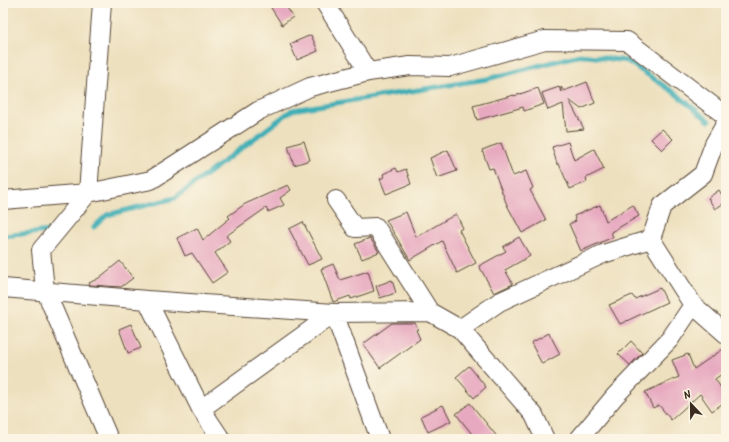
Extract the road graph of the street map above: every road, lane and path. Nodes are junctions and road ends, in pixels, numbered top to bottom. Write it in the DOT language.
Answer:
graph roads {
  1 [pos="102,3"];
  2 [pos="325,3"];
  3 [pos="368,72"];
  4 [pos="726,116"];
  5 [pos="726,123"];
  6 [pos="720,148"];
  7 [pos="88,193"];
  8 [pos="3,200"];
  9 [pos="336,200"];
  10 [pos="651,239"];
  11 [pos="3,288"];
  12 [pos="45,290"];
  13 [pos="147,300"];
  14 [pos="693,305"];
  15 [pos="430,312"];
  16 [pos="334,313"];
  17 [pos="460,329"];
  18 [pos="726,334"];
  19 [pos="201,408"];
  20 [pos="109,439"];
  21 [pos="221,439"];
  22 [pos="380,439"];
  23 [pos="545,439"];
  24 [pos="579,439"];
  1 -- 7 [label="street"];
  2 -- 3 [label="street"];
  3 -- 4 [label="street"];
  3 -- 7 [label="street"];
  5 -- 6 [label="street"];
  6 -- 10 [label="street"];
  7 -- 8 [label="street"];
  7 -- 12 [label="street"];
  9 -- 15 [label="street"];
  10 -- 14 [label="street"];
  10 -- 17 [label="street"];
  11 -- 12 [label="street"];
  12 -- 13 [label="street"];
  12 -- 20 [label="street"];
  13 -- 16 [label="street"];
  13 -- 19 [label="street"];
  14 -- 18 [label="street"];
  14 -- 24 [label="street"];
  15 -- 16 [label="street"];
  15 -- 17 [label="street"];
  16 -- 19 [label="street"];
  16 -- 22 [label="street"];
  17 -- 23 [label="street"];
  19 -- 21 [label="street"];
}
